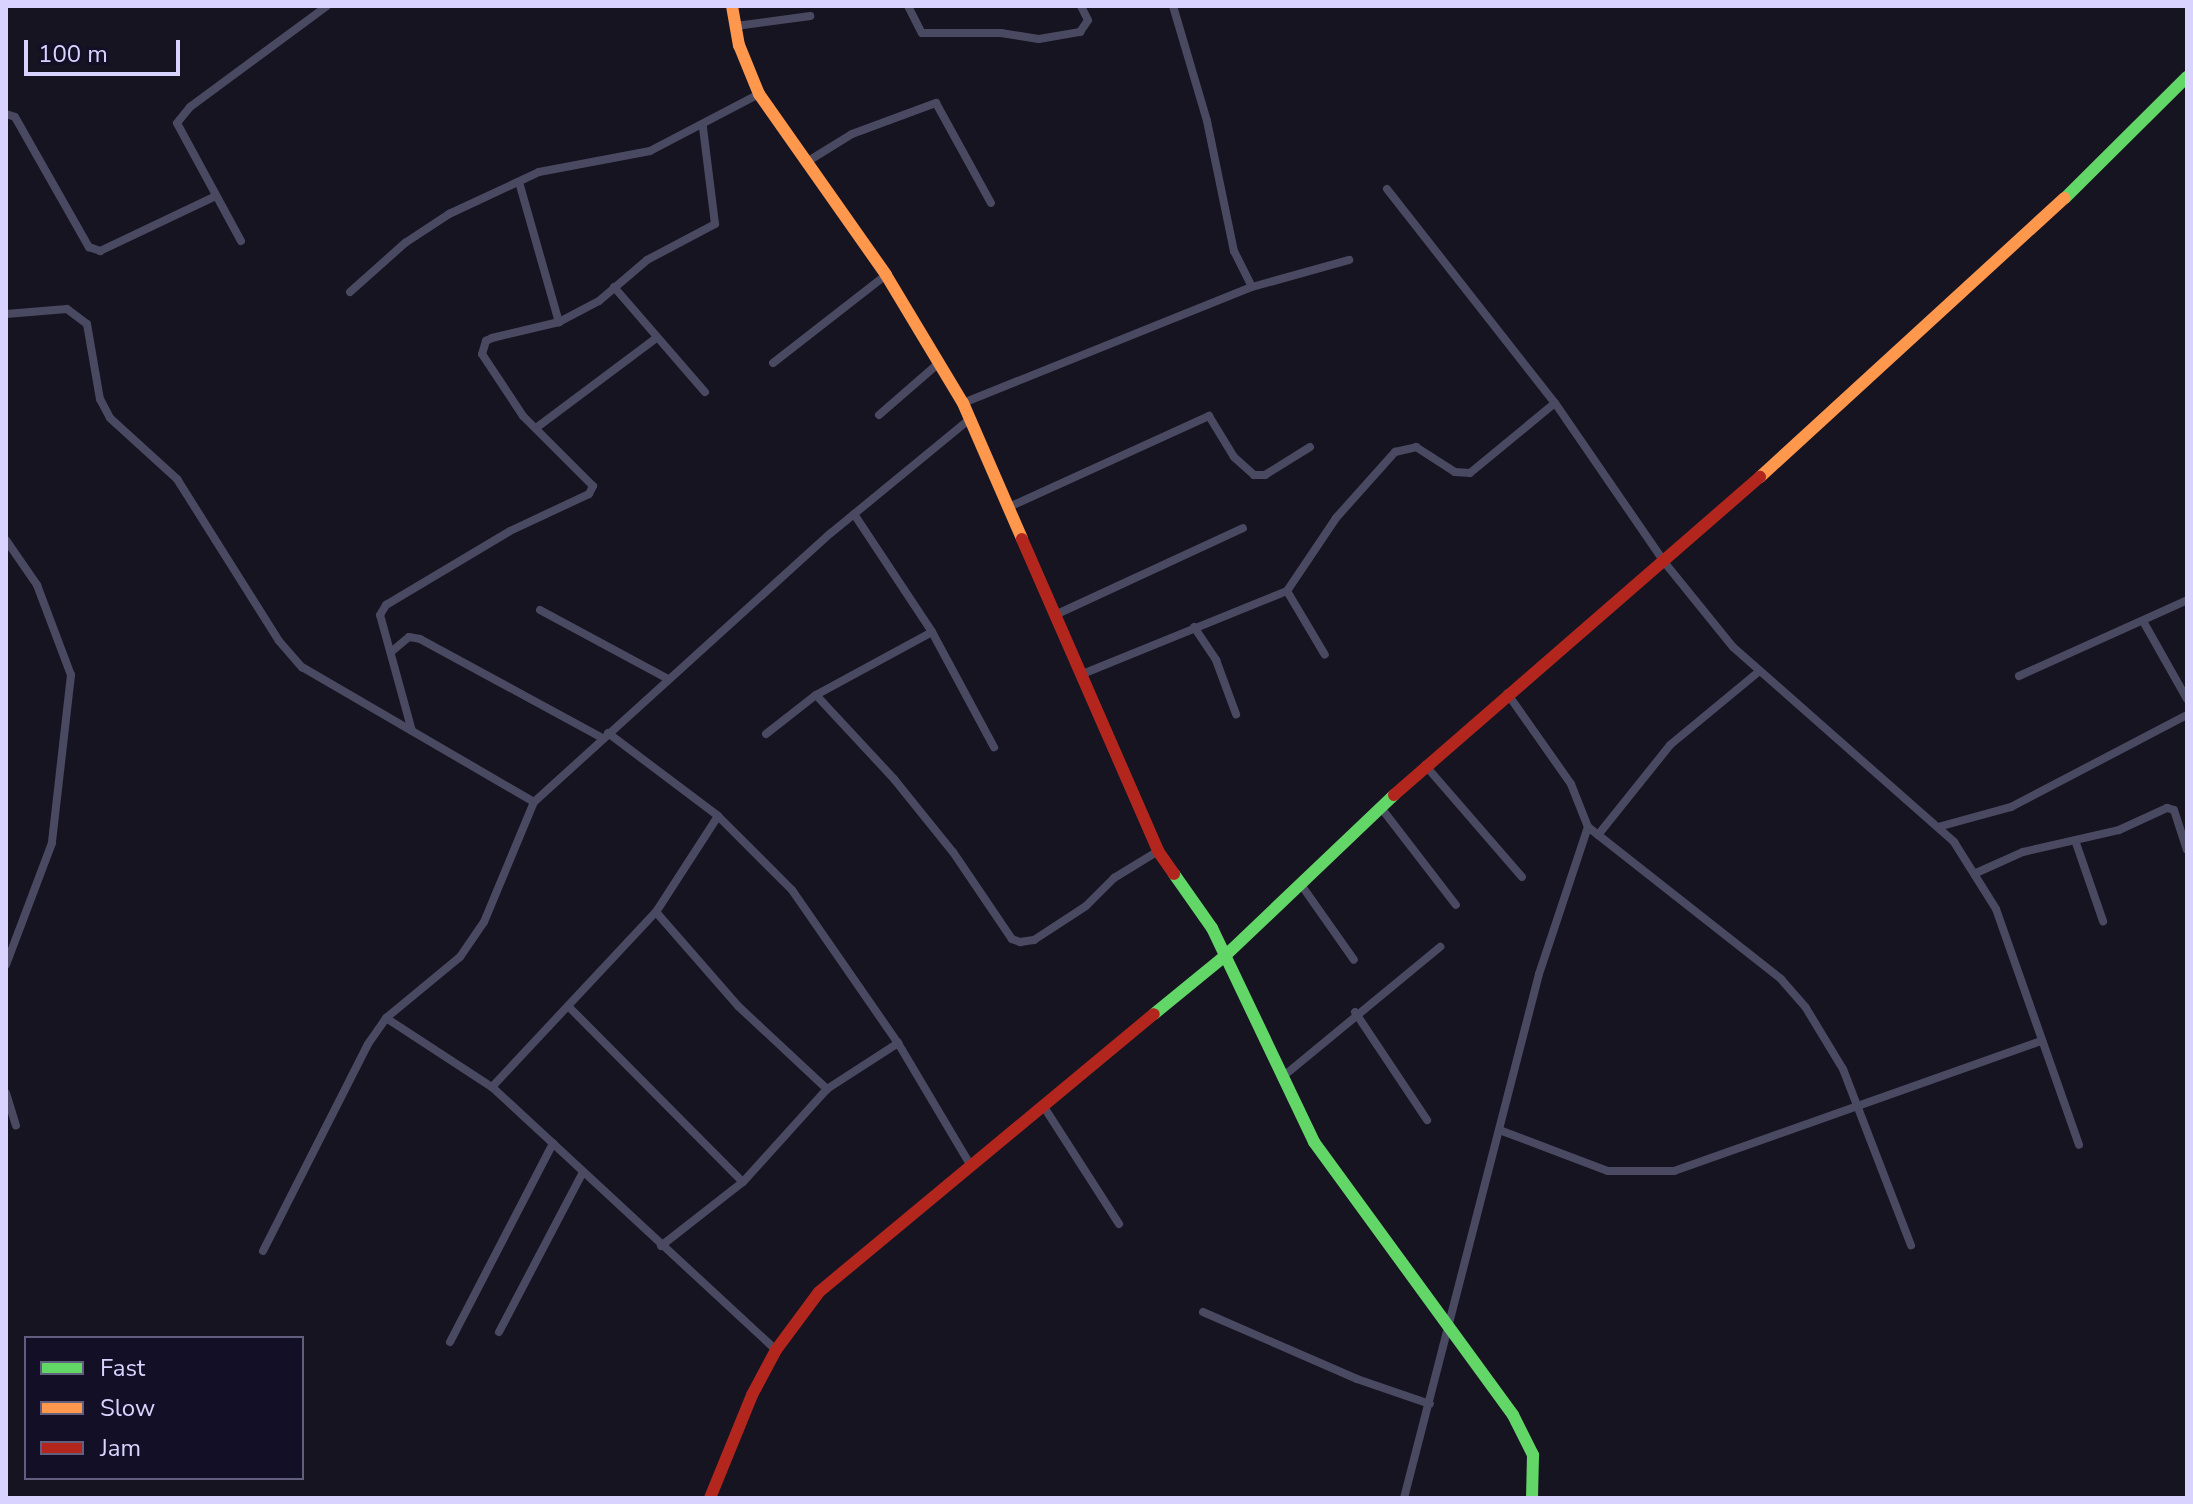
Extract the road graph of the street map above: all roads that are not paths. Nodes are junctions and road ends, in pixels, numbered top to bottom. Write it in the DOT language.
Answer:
graph roads {
  1 [pos="327,6"];
  2 [pos="732,6"];
  3 [pos="908,6"];
  4 [pos="1081,6"];
  5 [pos="1173,6"];
  6 [pos="313,10"];
  7 [pos="810,16"];
  8 [pos="736,26"];
  9 [pos="2187,77"];
  10 [pos="759,94"];
  11 [pos="6,114"];
  12 [pos="703,127"];
  13 [pos="804,163"];
  14 [pos="519,182"];
  15 [pos="1387,189"];
  16 [pos="216,196"];
  17 [pos="991,203"];
  18 [pos="241,241"];
  19 [pos="1349,260"];
  20 [pos="886,275"];
  21 [pos="614,287"];
  22 [pos="1252,287"];
  23 [pos="350,292"];
  24 [pos="6,314"];
  25 [pos="559,322"];
  26 [pos="655,339"];
  27 [pos="940,362"];
  28 [pos="773,363"];
  29 [pos="705,392"];
  30 [pos="963,403"];
  31 [pos="1555,403"];
  32 [pos="879,415"];
  33 [pos="970,419"];
  34 [pos="536,428"];
  35 [pos="1310,447"];
  36 [pos="1009,507"];
  37 [pos="854,514"];
  38 [pos="1243,528"];
  39 [pos="6,540"];
  40 [pos="1665,563"];
  41 [pos="1287,591"];
  42 [pos="2187,600"];
  43 [pos="540,610"];
  44 [pos="1055,615"];
  45 [pos="2143,621"];
  46 [pos="1194,627"];
  47 [pos="932,632"];
  48 [pos="391,652"];
  49 [pos="1325,655"];
  50 [pos="1757,673"];
  51 [pos="1080,675"];
  52 [pos="2019,676"];
  53 [pos="668,679"];
  54 [pos="1507,692"];
  55 [pos="816,695"];
  56 [pos="2187,699"];
  57 [pos="1236,714"];
  58 [pos="2187,715"];
  59 [pos="412,731"];
  60 [pos="766,734"];
  61 [pos="605,736"];
  62 [pos="994,747"];
  63 [pos="1425,765"];
  64 [pos="534,802"];
  65 [pos="1382,809"];
  66 [pos="718,816"];
  67 [pos="1588,827"];
  68 [pos="1938,827"];
  69 [pos="1598,835"];
  70 [pos="2076,843"];
  71 [pos="2187,850"];
  72 [pos="1158,851"];
  73 [pos="1976,873"];
  74 [pos="1522,877"];
  75 [pos="1302,886"];
  76 [pos="1456,905"];
  77 [pos="656,912"];
  78 [pos="2103,921"];
  79 [pos="1440,947"];
  80 [pos="1226,955"];
  81 [pos="1354,960"];
  82 [pos="6,965"];
  83 [pos="568,1006"];
  84 [pos="1355,1012"];
  85 [pos="386,1018"];
  86 [pos="2042,1041"];
  87 [pos="898,1043"];
  88 [pos="1286,1074"];
  89 [pos="492,1087"];
  90 [pos="827,1089"];
  91 [pos="6,1093"];
  92 [pos="1857,1104"];
  93 [pos="1044,1107"];
  94 [pos="1427,1120"];
  95 [pos="16,1126"];
  96 [pos="1502,1131"];
  97 [pos="553,1143"];
  98 [pos="2079,1145"];
  99 [pos="971,1166"];
  100 [pos="583,1172"];
  101 [pos="743,1182"];
  102 [pos="1119,1224"];
  103 [pos="1911,1245"];
  104 [pos="661,1246"];
  105 [pos="263,1251"];
  106 [pos="1203,1312"];
  107 [pos="1450,1331"];
  108 [pos="499,1332"];
  109 [pos="450,1342"];
  110 [pos="776,1350"];
  111 [pos="1430,1404"];
  112 [pos="710,1498"];
  113 [pos="1404,1498"];
  114 [pos="1532,1498"];
  1 -- 6 [label="street"];
  2 -- 8 [label="street"];
  3 -- 4 [label="street"];
  5 -- 22 [label="street"];
  6 -- 16 [label="street"];
  7 -- 8 [label="street"];
  8 -- 10 [label="street"];
  9 -- 40 [label="street"];
  10 -- 12 [label="street"];
  10 -- 13 [label="street"];
  11 -- 16 [label="street"];
  12 -- 14 [label="street"];
  12 -- 21 [label="street"];
  13 -- 17 [label="street"];
  13 -- 20 [label="street"];
  14 -- 23 [label="street"];
  14 -- 25 [label="street"];
  15 -- 31 [label="street"];
  16 -- 18 [label="street"];
  19 -- 22 [label="street"];
  20 -- 27 [label="street"];
  20 -- 28 [label="street"];
  21 -- 25 [label="street"];
  21 -- 26 [label="street"];
  22 -- 30 [label="street"];
  24 -- 59 [label="street"];
  25 -- 34 [label="street"];
  26 -- 29 [label="street"];
  26 -- 34 [label="street"];
  27 -- 30 [label="street"];
  27 -- 32 [label="street"];
  30 -- 33 [label="street"];
  31 -- 40 [label="street"];
  31 -- 41 [label="street"];
  33 -- 36 [label="street"];
  33 -- 37 [label="street"];
  34 -- 48 [label="street"];
  35 -- 36 [label="street"];
  36 -- 44 [label="street"];
  37 -- 47 [label="street"];
  37 -- 53 [label="street"];
  38 -- 44 [label="street"];
  39 -- 82 [label="street"];
  40 -- 50 [label="street"];
  40 -- 54 [label="street"];
  41 -- 46 [label="street"];
  41 -- 49 [label="street"];
  42 -- 45 [label="street"];
  43 -- 53 [label="street"];
  44 -- 51 [label="street"];
  45 -- 52 [label="street"];
  45 -- 56 [label="street"];
  46 -- 51 [label="street"];
  46 -- 57 [label="street"];
  47 -- 55 [label="street"];
  47 -- 62 [label="street"];
  48 -- 59 [label="street"];
  48 -- 61 [label="street"];
  50 -- 68 [label="street"];
  50 -- 69 [label="street"];
  51 -- 72 [label="street"];
  53 -- 61 [label="street"];
  54 -- 63 [label="street"];
  54 -- 67 [label="street"];
  55 -- 60 [label="street"];
  55 -- 72 [label="street"];
  58 -- 68 [label="street"];
  59 -- 64 [label="street"];
  61 -- 64 [label="street"];
  61 -- 66 [label="street"];
  63 -- 65 [label="street"];
  63 -- 74 [label="street"];
  64 -- 85 [label="street"];
  65 -- 75 [label="street"];
  65 -- 76 [label="street"];
  66 -- 77 [label="street"];
  66 -- 87 [label="street"];
  67 -- 69 [label="street"];
  67 -- 96 [label="street"];
  68 -- 73 [label="street"];
  69 -- 92 [label="street"];
  70 -- 71 [label="street"];
  70 -- 73 [label="street"];
  70 -- 78 [label="street"];
  72 -- 80 [label="street"];
  73 -- 86 [label="street"];
  75 -- 80 [label="street"];
  75 -- 81 [label="street"];
  77 -- 83 [label="street"];
  77 -- 90 [label="street"];
  79 -- 84 [label="street"];
  80 -- 88 [label="street"];
  80 -- 93 [label="street"];
  83 -- 89 [label="street"];
  83 -- 101 [label="street"];
  84 -- 88 [label="street"];
  84 -- 94 [label="street"];
  85 -- 89 [label="street"];
  85 -- 105 [label="street"];
  86 -- 92 [label="street"];
  86 -- 98 [label="street"];
  87 -- 90 [label="street"];
  87 -- 99 [label="street"];
  88 -- 107 [label="street"];
  89 -- 97 [label="street"];
  90 -- 101 [label="street"];
  91 -- 95 [label="street"];
  92 -- 96 [label="street"];
  92 -- 103 [label="street"];
  93 -- 99 [label="street"];
  93 -- 102 [label="street"];
  96 -- 107 [label="street"];
  97 -- 100 [label="street"];
  97 -- 109 [label="street"];
  99 -- 110 [label="street"];
  100 -- 104 [label="street"];
  100 -- 108 [label="street"];
  101 -- 104 [label="street"];
  104 -- 110 [label="street"];
  106 -- 111 [label="street"];
  107 -- 111 [label="street"];
  107 -- 114 [label="street"];
  110 -- 112 [label="street"];
  111 -- 113 [label="street"];
}
